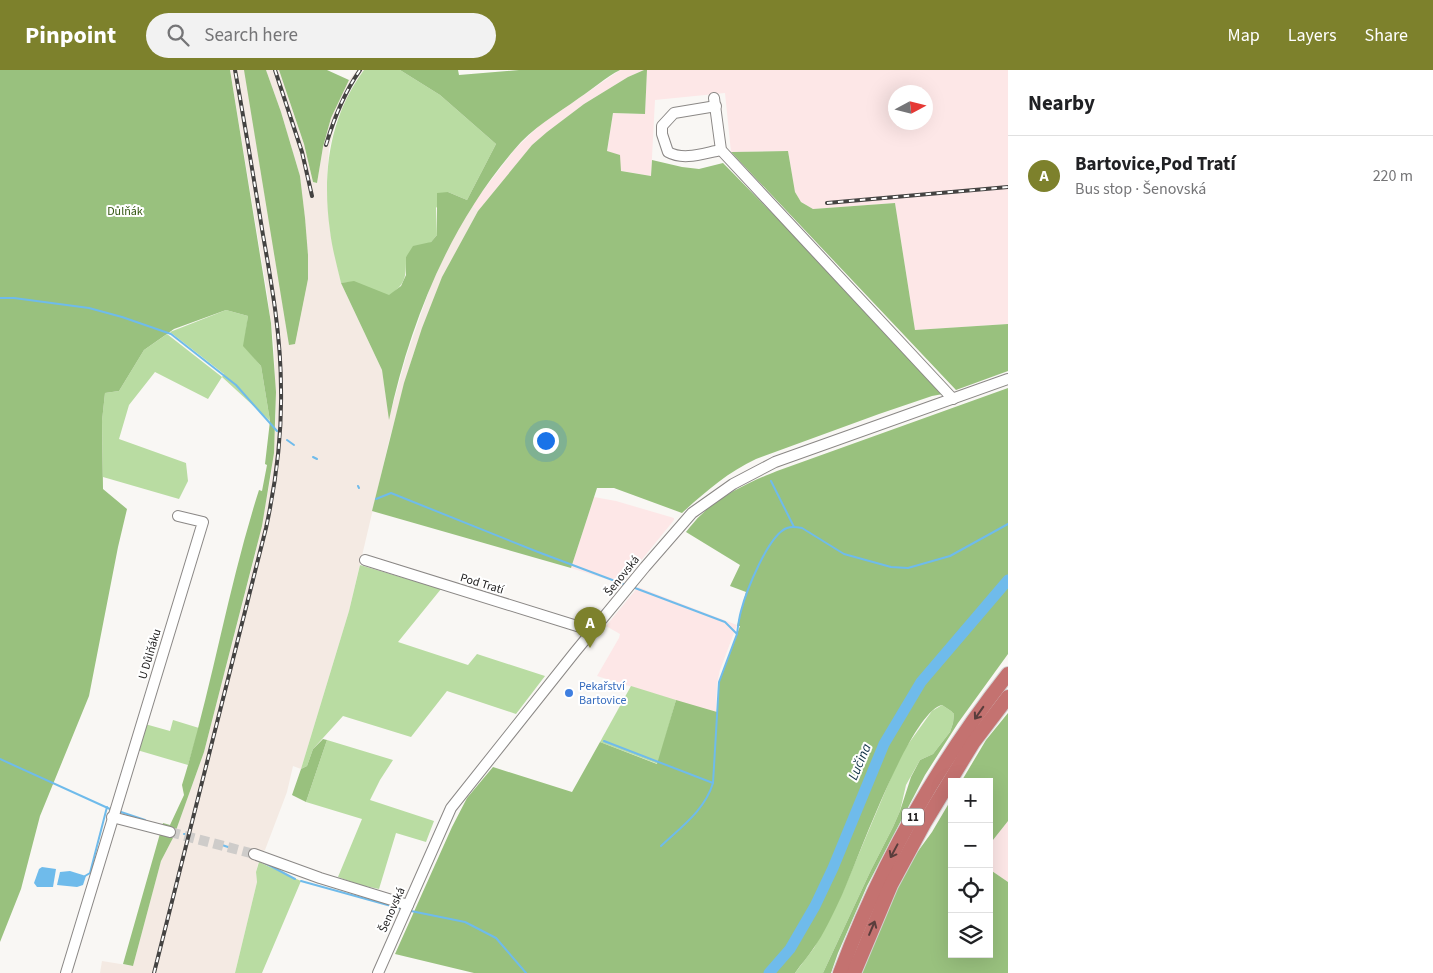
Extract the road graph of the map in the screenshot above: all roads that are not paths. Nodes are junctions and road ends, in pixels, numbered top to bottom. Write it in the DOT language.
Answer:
graph roads {
  1 [pos="721,150"];
  2 [pos="1008,379"];
  3 [pos="953,398"];
  4 [pos="178,516"];
  5 [pos="365,560"];
  6 [pos="592,631"];
  7 [pos="1008,674"];
  8 [pos="1008,697"];
  9 [pos="112,817"];
  10 [pos="170,832"];
  11 [pos="254,854"];
  12 [pos="408,905"];
  13 [pos="66,973"];
  14 [pos="378,973"];
  15 [pos="840,973"];
  16 [pos="854,973"];
  1 -- 1 [label="street"];
  1 -- 3 [label="street"];
  2 -- 3 [label="street, Šenovská"];
  3 -- 6 [label="street, Šenovská"];
  4 -- 9 [label="street, U Důlňáku"];
  5 -- 6 [label="street, Pod Tratí"];
  6 -- 12 [label="street, Šenovská"];
  7 -- 15 [label="highway, 11, one-way"];
  16 -- 8 [label="highway, 11, one-way"];
  9 -- 10 [label="street"];
  9 -- 13 [label="street, U Důlňáku"];
  11 -- 12 [label="street"];
  12 -- 14 [label="street, Šenovská"];
}
